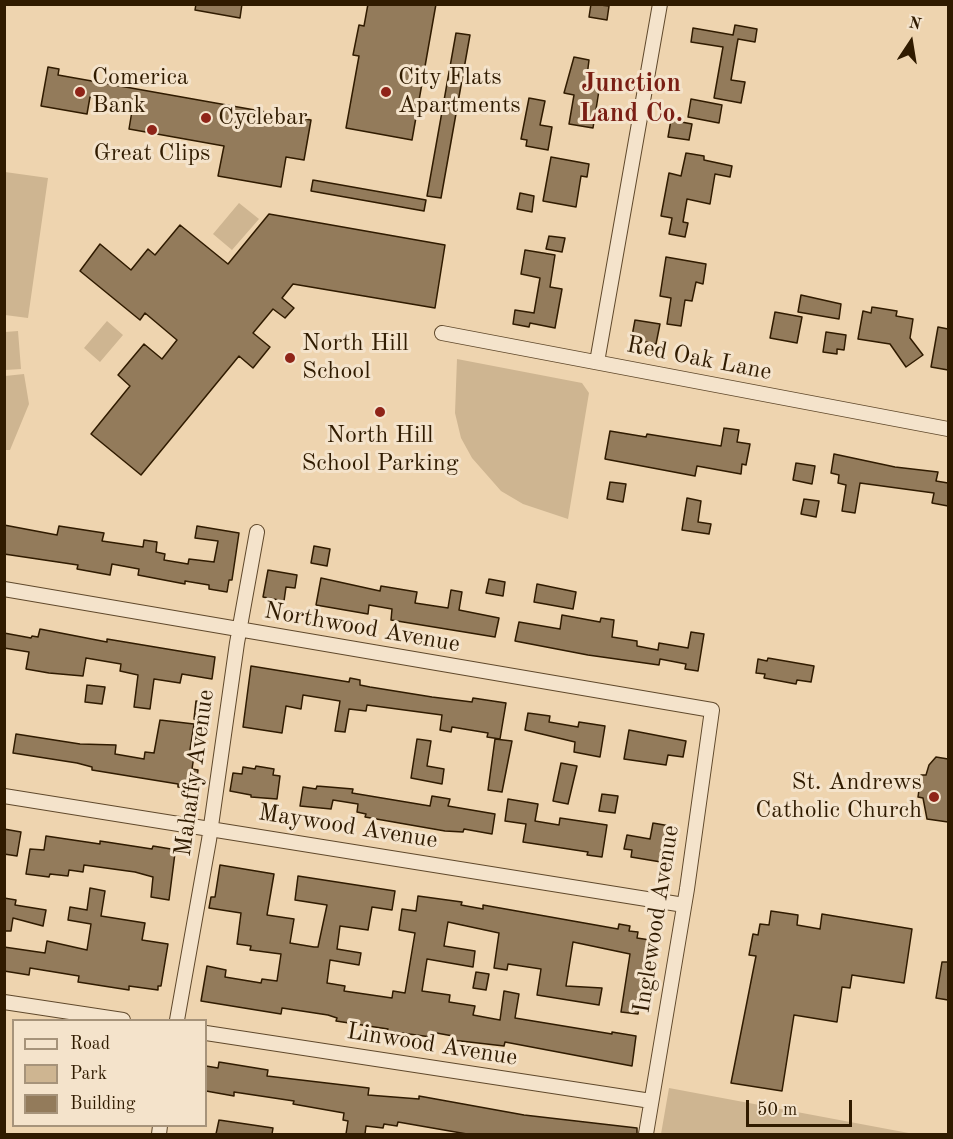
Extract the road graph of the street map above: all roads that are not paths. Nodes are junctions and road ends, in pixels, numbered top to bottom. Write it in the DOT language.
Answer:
graph roads {
  1 [pos="660,4"];
  2 [pos="442,333"];
  3 [pos="597,362"];
  4 [pos="948,429"];
  5 [pos="256,532"];
  6 [pos="4,589"];
  7 [pos="239,629"];
  8 [pos="712,710"];
  9 [pos="4,796"];
  10 [pos="211,828"];
  11 [pos="684,905"];
  12 [pos="4,1002"];
  13 [pos="116,1019"];
  14 [pos="177,1019"];
  15 [pos="207,1033"];
  16 [pos="651,1101"];
  17 [pos="646,1134"];
  1 -- 3 [label="street"];
  2 -- 3 [label="street, Red Oak Lane"];
  3 -- 4 [label="street, Red Oak Lane"];
  5 -- 7 [label="street, Mahaffy Avenue"];
  6 -- 7 [label="street, Northwood Avenue"];
  7 -- 8 [label="street, Northwood Avenue"];
  7 -- 10 [label="street, Mahaffy Avenue"];
  8 -- 11 [label="street, Inglewood Avenue"];
  9 -- 10 [label="street, Maywood Avenue"];
  10 -- 11 [label="street, Maywood Avenue"];
  10 -- 14 [label="street, Mahaffy Avenue"];
  11 -- 16 [label="street, Inglewood Avenue"];
  12 -- 13 [label="street"];
  15 -- 16 [label="street, Linwood Avenue"];
  16 -- 17 [label="street, Inglewood Avenue"];
}
